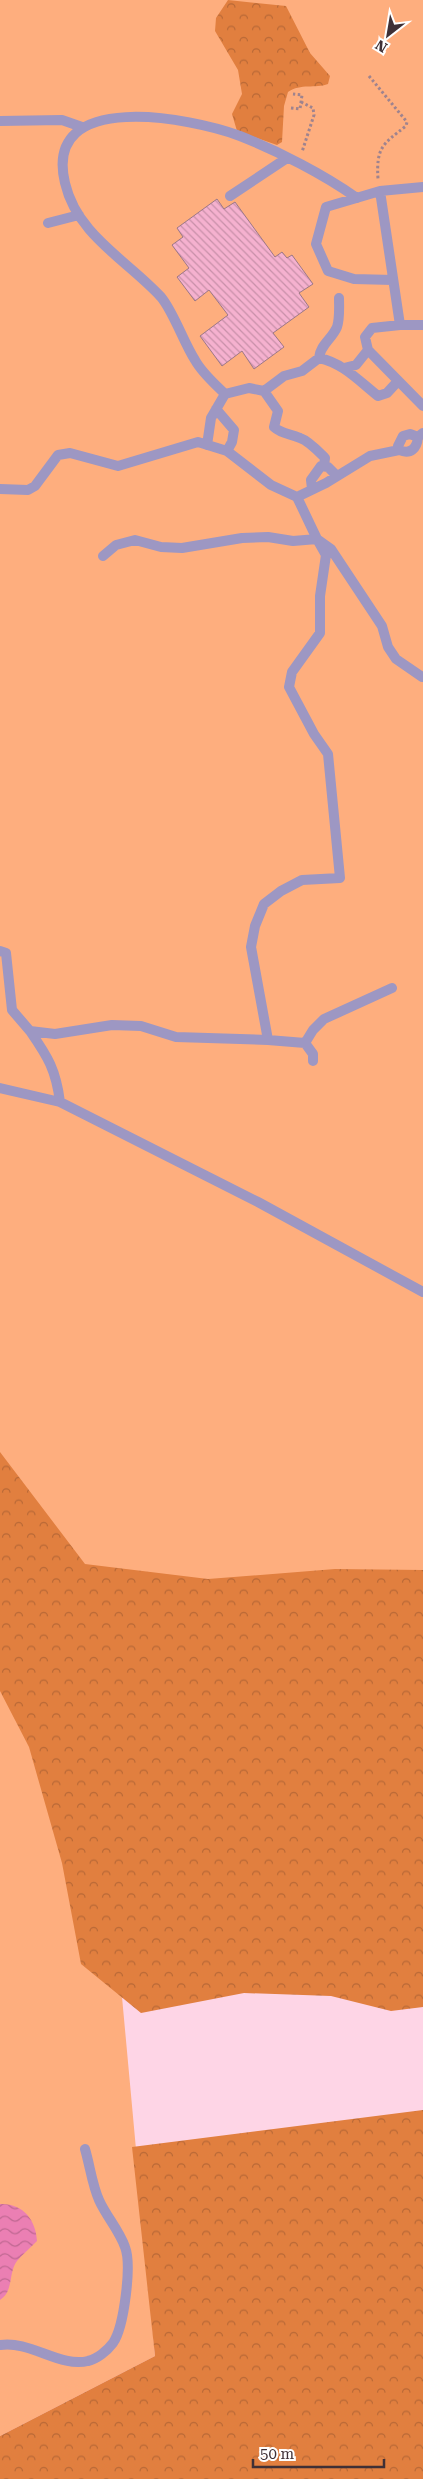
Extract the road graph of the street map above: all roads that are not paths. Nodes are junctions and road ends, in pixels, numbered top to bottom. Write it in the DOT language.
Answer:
graph roads {
  1 [pos="0,121"];
  2 [pos="82,127"];
  3 [pos="287,158"];
  4 [pos="423,187"];
  5 [pos="380,191"];
  6 [pos="230,196"];
  7 [pos="357,198"];
  8 [pos="79,215"];
  9 [pos="48,223"];
  10 [pos="393,280"];
  11 [pos="339,298"];
  12 [pos="400,325"];
  13 [pos="423,325"];
  14 [pos="368,350"];
  15 [pos="319,358"];
  16 [pos="344,368"];
  17 [pos="398,381"];
  18 [pos="264,391"];
  19 [pos="225,394"];
  20 [pos="423,406"];
  21 [pos="216,409"];
  22 [pos="420,435"];
  23 [pos="206,445"];
  24 [pos="399,450"];
  25 [pos="227,451"];
  26 [pos="324,466"];
  27 [pos="337,476"];
  28 [pos="0,489"];
  29 [pos="312,489"];
  30 [pos="297,497"];
  31 [pos="317,539"];
  32 [pos="103,556"];
  33 [pos="422,677"];
  34 [pos="0,950"];
  35 [pos="392,988"];
  36 [pos="30,1031"];
  37 [pos="268,1040"];
  38 [pos="305,1043"];
  39 [pos="313,1061"];
  40 [pos="0,1088"];
  41 [pos="60,1102"];
  42 [pos="423,1292"];
  43 [pos="85,2149"];
  44 [pos="0,2345"];
  1 -- 2 [label="lane"];
  2 -- 3 [label="lane"];
  2 -- 8 [label="lane"];
  3 -- 6 [label="lane"];
  3 -- 7 [label="lane"];
  4 -- 5 [label="lane"];
  5 -- 7 [label="lane"];
  5 -- 10 [label="lane"];
  7 -- 10 [label="lane"];
  8 -- 9 [label="lane"];
  8 -- 19 [label="lane"];
  10 -- 12 [label="lane"];
  11 -- 15 [label="lane"];
  12 -- 13 [label="lane"];
  12 -- 14 [label="lane"];
  14 -- 16 [label="lane"];
  14 -- 17 [label="lane"];
  15 -- 16 [label="lane"];
  15 -- 18 [label="lane"];
  16 -- 17 [label="lane"];
  17 -- 20 [label="lane"];
  18 -- 19 [label="lane"];
  18 -- 26 [label="lane"];
  19 -- 21 [label="lane"];
  21 -- 23 [label="lane"];
  21 -- 25 [label="lane"];
  22 -- 24 [label="lane"];
  22 -- 24 [label="lane"];
  23 -- 25 [label="lane"];
  23 -- 28 [label="lane"];
  24 -- 27 [label="lane"];
  25 -- 30 [label="lane"];
  26 -- 27 [label="lane"];
  26 -- 29 [label="lane"];
  27 -- 29 [label="lane"];
  29 -- 30 [label="lane"];
  30 -- 31 [label="lane"];
  31 -- 32 [label="lane"];
  31 -- 33 [label="lane"];
  31 -- 37 [label="lane"];
  34 -- 36 [label="lane"];
  35 -- 38 [label="lane"];
  36 -- 37 [label="lane"];
  36 -- 41 [label="lane"];
  37 -- 38 [label="lane"];
  38 -- 39 [label="lane"];
  40 -- 41 [label="lane"];
  41 -- 42 [label="lane"];
  43 -- 44 [label="lane"];
}
